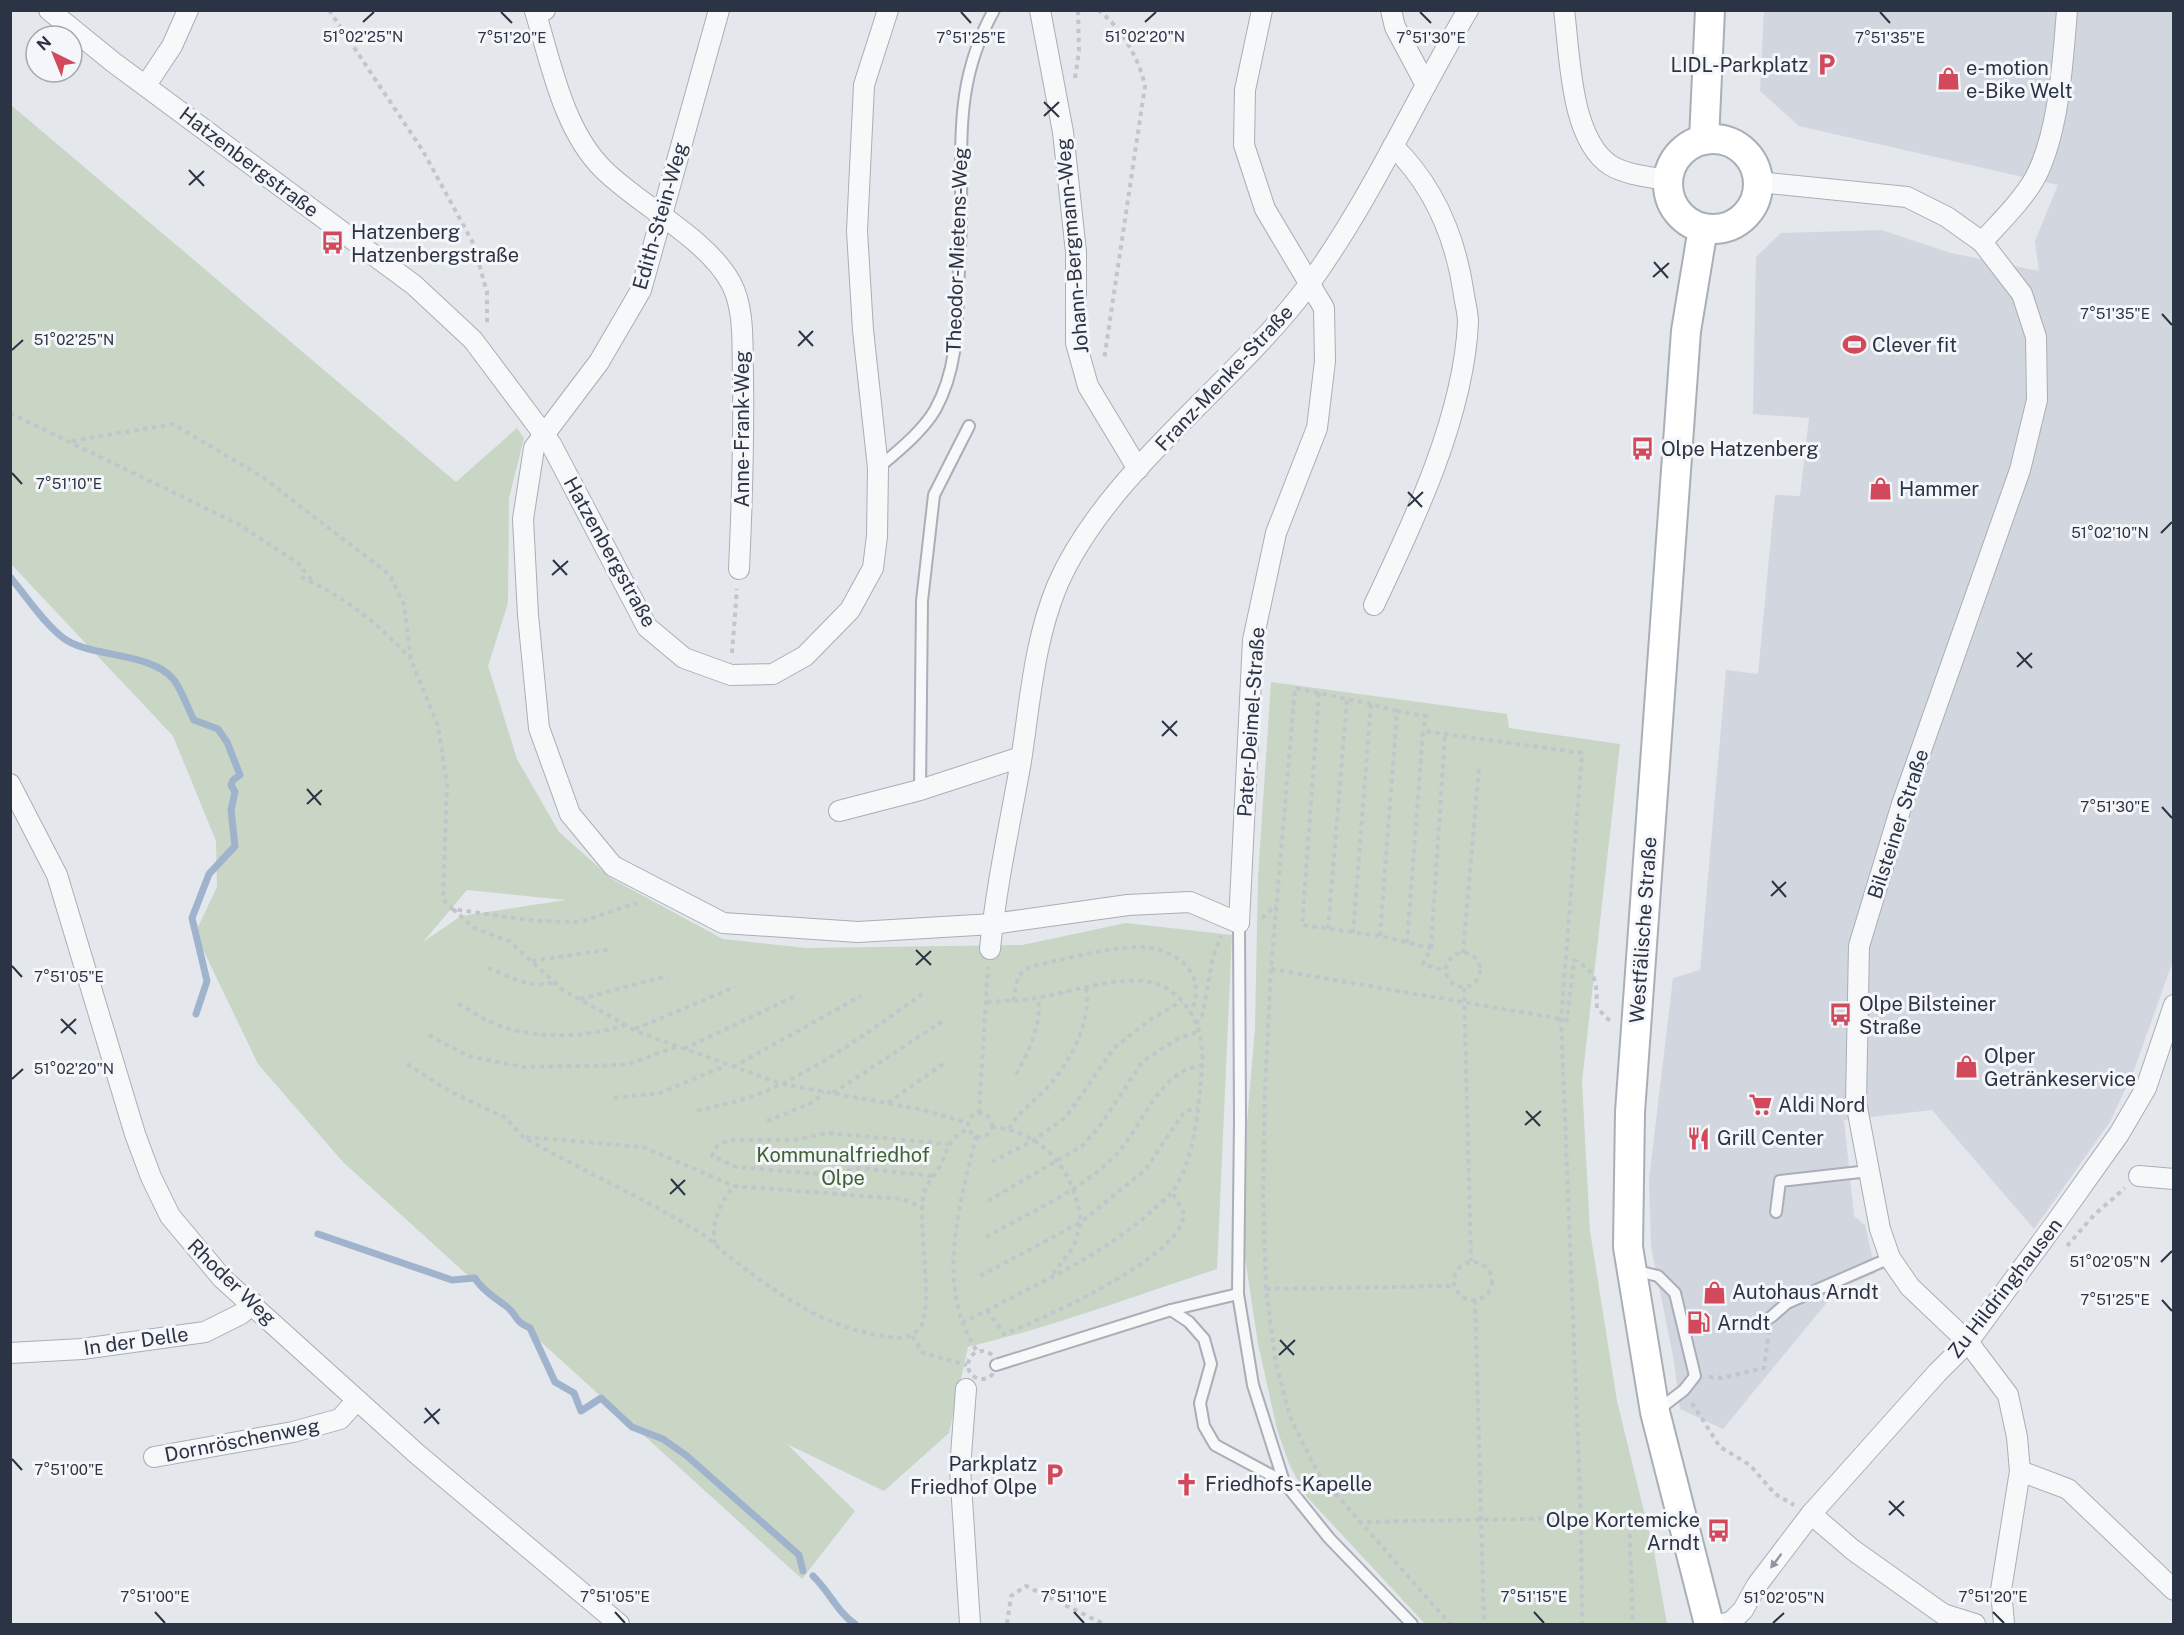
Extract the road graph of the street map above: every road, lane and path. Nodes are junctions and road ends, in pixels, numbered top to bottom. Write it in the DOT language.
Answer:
graph roads {
  1 [pos="49,10"];
  2 [pos="188,10"];
  3 [pos="329,10"];
  4 [pos="719,10"];
  5 [pos="888,10"];
  6 [pos="994,10"];
  7 [pos="1040,10"];
  8 [pos="1098,10"];
  9 [pos="1262,10"];
  10 [pos="1391,10"];
  11 [pos="1468,10"];
  12 [pos="1564,10"];
  13 [pos="1710,10"];
  14 [pos="2067,10"];
  15 [pos="538,11"];
  16 [pos="146,85"];
  17 [pos="1426,85"];
  18 [pos="1704,140"];
  19 [pos="1393,146"];
  20 [pos="1668,180"];
  21 [pos="1758,182"];
  22 [pos="660,216"];
  23 [pos="1703,228"];
  24 [pos="1982,242"];
  25 [pos="1309,284"];
  26 [pos="488,360"];
  27 [pos="1085,375"];
  28 [pos="10,413"];
  29 [pos="969,426"];
  30 [pos="543,435"];
  31 [pos="72,441"];
  32 [pos="878,468"];
  33 [pos="1138,470"];
  34 [pos="739,569"];
  35 [pos="301,577"];
  36 [pos="314,583"];
  37 [pos="1374,605"];
  38 [pos="411,660"];
  39 [pos="731,675"];
  40 [pos="1319,693"];
  41 [pos="1347,699"];
  42 [pos="1371,704"];
  43 [pos="1397,711"];
  44 [pos="1423,731"];
  45 [pos="1445,734"];
  46 [pos="1021,758"];
  47 [pos="1479,768"];
  48 [pos="10,784"];
  49 [pos="920,790"];
  50 [pos="839,811"];
  51 [pos="674,899"];
  52 [pos="452,909"];
  53 [pos="1233,921"];
  54 [pos="993,924"];
  55 [pos="1328,929"];
  56 [pos="1353,933"];
  57 [pos="1380,936"];
  58 [pos="1407,943"];
  59 [pos="1431,948"];
  60 [pos="612,949"];
  61 [pos="990,949"];
  62 [pos="1463,953"];
  63 [pos="531,961"];
  64 [pos="488,968"];
  65 [pos="1271,969"];
  66 [pos="1445,971"];
  67 [pos="668,976"];
  68 [pos="554,982"];
  69 [pos="735,987"];
  70 [pos="1464,988"];
  71 [pos="1086,989"];
  72 [pos="922,994"];
  73 [pos="795,996"];
  74 [pos="861,996"];
  75 [pos="1038,998"];
  76 [pos="579,999"];
  77 [pos="1013,1000"];
  78 [pos="1182,1001"];
  79 [pos="986,1002"];
  80 [pos="1464,1003"];
  81 [pos="458,1004"];
  82 [pos="2174,1005"];
  83 [pos="1190,1013"];
  84 [pos="946,1019"];
  85 [pos="1561,1019"];
  86 [pos="1197,1024"];
  87 [pos="626,1025"];
  88 [pos="1636,1027"];
  89 [pos="634,1029"];
  90 [pos="1201,1031"];
  91 [pos="429,1035"];
  92 [pos="677,1047"];
  93 [pos="684,1049"];
  94 [pos="407,1064"];
  95 [pos="943,1064"];
  96 [pos="726,1065"];
  97 [pos="1202,1065"];
  98 [pos="733,1068"];
  99 [pos="1016,1074"];
  100 [pos="782,1084"];
  101 [pos="825,1092"];
  102 [pos="833,1094"];
  103 [pos="614,1098"];
  104 [pos="887,1104"];
  105 [pos="1198,1108"];
  106 [pos="697,1111"];
  107 [pos="979,1113"];
  108 [pos="767,1121"];
  109 [pos="967,1123"];
  110 [pos="992,1127"];
  111 [pos="969,1129"];
  112 [pos="1009,1129"];
  113 [pos="976,1136"];
  114 [pos="523,1137"];
  115 [pos="1034,1140"];
  116 [pos="948,1144"];
  117 [pos="1058,1161"];
  118 [pos="992,1162"];
  119 [pos="1869,1171"];
  120 [pos="842,1176"];
  121 [pos="932,1176"];
  122 [pos="2139,1176"];
  123 [pos="2174,1179"];
  124 [pos="734,1185"];
  125 [pos="1073,1187"];
  126 [pos="1172,1192"];
  127 [pos="846,1195"];
  128 [pos="988,1201"];
  129 [pos="923,1207"];
  130 [pos="1776,1212"];
  131 [pos="1081,1222"];
  132 [pos="986,1237"];
  133 [pos="715,1244"];
  134 [pos="2066,1248"];
  135 [pos="1890,1258"];
  136 [pos="1471,1261"];
  137 [pos="1631,1269"];
  138 [pos="980,1276"];
  139 [pos="1050,1277"];
  140 [pos="1454,1286"];
  141 [pos="1266,1289"];
  142 [pos="1238,1294"];
  143 [pos="1475,1300"];
  144 [pos="253,1303"];
  145 [pos="987,1310"];
  146 [pos="1171,1310"];
  147 [pos="1771,1317"];
  148 [pos="962,1323"];
  149 [pos="912,1336"];
  150 [pos="1968,1342"];
  151 [pos="977,1351"];
  152 [pos="10,1353"];
  153 [pos="967,1365"];
  154 [pos="996,1365"];
  155 [pos="1722,1378"];
  156 [pos="966,1389"];
  157 [pos="1684,1390"];
  158 [pos="357,1400"];
  159 [pos="1655,1412"];
  160 [pos="154,1457"];
  161 [pos="2020,1471"];
  162 [pos="1284,1482"];
  163 [pos="1793,1504"];
  164 [pos="1811,1514"];
  165 [pos="1581,1518"];
  166 [pos="1483,1521"];
  167 [pos="1357,1522"];
  168 [pos="2174,1590"];
  169 [pos="1998,1623"];
  170 [pos="619,1624"];
  171 [pos="970,1624"];
  172 [pos="1007,1624"];
  173 [pos="1104,1624"];
  174 [pos="1412,1624"];
  175 [pos="1450,1624"];
  176 [pos="1484,1624"];
  177 [pos="1582,1624"];
  178 [pos="1633,1624"];
  179 [pos="1709,1624"];
  180 [pos="1724,1624"];
  181 [pos="1975,1624"];
  1 -- 16 [label="street, Hatzenbergstraße"];
  2 -- 16 [label="street"];
  3 -- 26 [label="path"];
  4 -- 22 [label="street, Edith-Stein-Weg"];
  5 -- 32 [label="street, Hatzenbergstraße"];
  6 -- 32 [label="lane, Theodor-Mietens-Weg"];
  7 -- 27 [label="street, Johann-Bergmann-Weg"];
  8 -- 27 [label="path"];
  9 -- 25 [label="street, Pater-Deimel-Straße"];
  10 -- 17 [label="street"];
  11 -- 17 [label="street, Franz-Menke-Straße"];
  12 -- 20 [label="street"];
  13 -- 18 [label="street"];
  14 -- 24 [label="street"];
  15 -- 22 [label="street, Anne-Frank-Weg"];
  16 -- 26 [label="street, Hatzenbergstraße"];
  17 -- 19 [label="street, Franz-Menke-Straße"];
  18 -- 20 [label="street"];
  18 -- 21 [label="street"];
  19 -- 25 [label="street, Franz-Menke-Straße"];
  19 -- 37 [label="street"];
  20 -- 23 [label="street"];
  21 -- 23 [label="street"];
  21 -- 24 [label="street, Bilsteiner Straße"];
  22 -- 30 [label="street, Edith-Stein-Weg"];
  22 -- 34 [label="street, Anne-Frank-Weg"];
  23 -- 88 [label="street, Westfälische Straße"];
  24 -- 119 [label="street, Bilsteiner Straße"];
  25 -- 33 [label="street, Franz-Menke-Straße"];
  25 -- 53 [label="street, Pater-Deimel-Straße"];
  26 -- 30 [label="street, Hatzenbergstraße"];
  27 -- 33 [label="street, Johann-Bergmann-Weg"];
  28 -- 31 [label="path"];
  29 -- 49 [label="lane"];
  30 -- 39 [label="street, Hatzenbergstraße"];
  30 -- 51 [label="street, Edith-Stein-Weg"];
  31 -- 36 [label="path"];
  31 -- 38 [label="path"];
  32 -- 39 [label="street, Hatzenbergstraße"];
  33 -- 46 [label="street, Franz-Menke-Straße"];
  34 -- 39 [label="path"];
  35 -- 36 [label="path"];
  36 -- 38 [label="path"];
  38 -- 52 [label="path"];
  40 -- 41 [label="path"];
  40 -- 55 [label="path"];
  40 -- 65 [label="path"];
  41 -- 42 [label="path"];
  41 -- 55 [label="path"];
  42 -- 43 [label="path"];
  42 -- 56 [label="path"];
  43 -- 44 [label="path"];
  43 -- 57 [label="path"];
  44 -- 45 [label="path"];
  44 -- 58 [label="path"];
  45 -- 59 [label="path"];
  45 -- 85 [label="path"];
  46 -- 49 [label="street"];
  46 -- 54 [label="street, Franz-Menke-Straße"];
  47 -- 62 [label="path"];
  48 -- 144 [label="street, Rhoder Weg"];
  49 -- 50 [label="street"];
  51 -- 52 [label="path"];
  51 -- 54 [label="street, Edith-Stein-Weg"];
  52 -- 63 [label="path"];
  53 -- 54 [label="street"];
  53 -- 86 [label="path"];
  53 -- 142 [label="lane"];
  54 -- 61 [label="street, Franz-Menke-Straße"];
  55 -- 56 [label="path"];
  56 -- 57 [label="path"];
  57 -- 58 [label="path"];
  58 -- 59 [label="path"];
  59 -- 66 [label="path"];
  60 -- 63 [label="path"];
  61 -- 79 [label="path"];
  62 -- 66 [label="path"];
  62 -- 70 [label="path"];
  63 -- 68 [label="path"];
  64 -- 68 [label="path"];
  65 -- 80 [label="path"];
  65 -- 141 [label="path"];
  66 -- 70 [label="path"];
  67 -- 76 [label="path"];
  68 -- 76 [label="path"];
  69 -- 89 [label="path"];
  70 -- 80 [label="path"];
  71 -- 75 [label="path"];
  71 -- 78 [label="path"];
  71 -- 112 [label="path"];
  72 -- 100 [label="path"];
  73 -- 93 [label="path"];
  74 -- 98 [label="path"];
  75 -- 77 [label="path"];
  75 -- 99 [label="path"];
  76 -- 87 [label="path"];
  77 -- 79 [label="path"];
  77 -- 83 [label="path"];
  78 -- 83 [label="path"];
  78 -- 115 [label="path"];
  79 -- 107 [label="path"];
  80 -- 85 [label="path"];
  80 -- 136 [label="path"];
  81 -- 87 [label="path"];
  82 -- 150 [label="street, Zu Hildringhausen"];
  83 -- 86 [label="path"];
  84 -- 102 [label="path"];
  85 -- 88 [label="path"];
  85 -- 165 [label="path"];
  86 -- 90 [label="path"];
  87 -- 89 [label="path"];
  88 -- 137 [label="street, Westfälische Straße"];
  89 -- 92 [label="path"];
  90 -- 97 [label="path"];
  90 -- 117 [label="path"];
  91 -- 92 [label="path"];
  92 -- 93 [label="path"];
  93 -- 96 [label="path"];
  94 -- 114 [label="path"];
  95 -- 104 [label="path"];
  96 -- 98 [label="path"];
  96 -- 103 [label="path"];
  97 -- 105 [label="path"];
  97 -- 125 [label="path"];
  98 -- 100 [label="path"];
  100 -- 101 [label="path"];
  100 -- 106 [label="path"];
  101 -- 102 [label="path"];
  101 -- 108 [label="path"];
  102 -- 104 [label="path"];
  104 -- 109 [label="path"];
  105 -- 126 [label="path"];
  105 -- 131 [label="path"];
  107 -- 109 [label="path"];
  107 -- 110 [label="path"];
  109 -- 111 [label="path"];
  110 -- 112 [label="path"];
  110 -- 113 [label="path"];
  111 -- 113 [label="path"];
  111 -- 116 [label="path"];
  112 -- 115 [label="path"];
  113 -- 148 [label="path"];
  114 -- 124 [label="path"];
  114 -- 133 [label="path"];
  115 -- 117 [label="path"];
  115 -- 118 [label="path"];
  116 -- 120 [label="path"];
  116 -- 121 [label="path"];
  117 -- 125 [label="path"];
  117 -- 128 [label="path"];
  119 -- 130 [label="lane"];
  119 -- 135 [label="street, Bilsteiner Straße"];
  120 -- 121 [label="path"];
  120 -- 127 [label="path"];
  121 -- 129 [label="path"];
  122 -- 123 [label="street"];
  122 -- 134 [label="path"];
  124 -- 127 [label="path"];
  124 -- 133 [label="path"];
  125 -- 131 [label="path"];
  125 -- 132 [label="path"];
  126 -- 139 [label="path"];
  126 -- 145 [label="path"];
  127 -- 129 [label="path"];
  129 -- 149 [label="path"];
  131 -- 138 [label="path"];
  131 -- 139 [label="path"];
  133 -- 149 [label="path"];
  135 -- 147 [label="lane"];
  135 -- 150 [label="street, Bilsteiner Straße"];
  136 -- 140 [label="path"];
  136 -- 143 [label="path"];
  137 -- 157 [label="lane"];
  137 -- 159 [label="street, Westfälische Straße"];
  139 -- 145 [label="path"];
  140 -- 141 [label="path"];
  140 -- 143 [label="path"];
  141 -- 167 [label="path"];
  142 -- 146 [label="lane"];
  142 -- 162 [label="lane"];
  143 -- 166 [label="path"];
  144 -- 152 [label="street, In der Delle"];
  144 -- 158 [label="street, Rhoder Weg"];
  145 -- 148 [label="path"];
  146 -- 154 [label="lane"];
  146 -- 162 [label="lane"];
  147 -- 155 [label="path"];
  148 -- 151 [label="path"];
  149 -- 153 [label="path"];
  150 -- 161 [label="street, Bilsteiner Straße"];
  150 -- 164 [label="street, Zu Hildringhausen"];
  156 -- 171 [label="street"];
  157 -- 159 [label="lane"];
  157 -- 163 [label="path"];
  158 -- 160 [label="street, Dornröschenweg"];
  158 -- 170 [label="street, Rhoder Weg"];
  159 -- 179 [label="street, Westfälische Straße"];
  161 -- 168 [label="street"];
  161 -- 169 [label="street, Bilsteiner Straße"];
  162 -- 174 [label="lane"];
  164 -- 180 [label="street, Zu Hildringhausen, one-way"];
  164 -- 181 [label="street"];
  165 -- 166 [label="path"];
  165 -- 177 [label="path"];
  165 -- 178 [label="path"];
  166 -- 167 [label="path"];
  166 -- 176 [label="path"];
  167 -- 175 [label="path"];
  172 -- 173 [label="path"];
}
